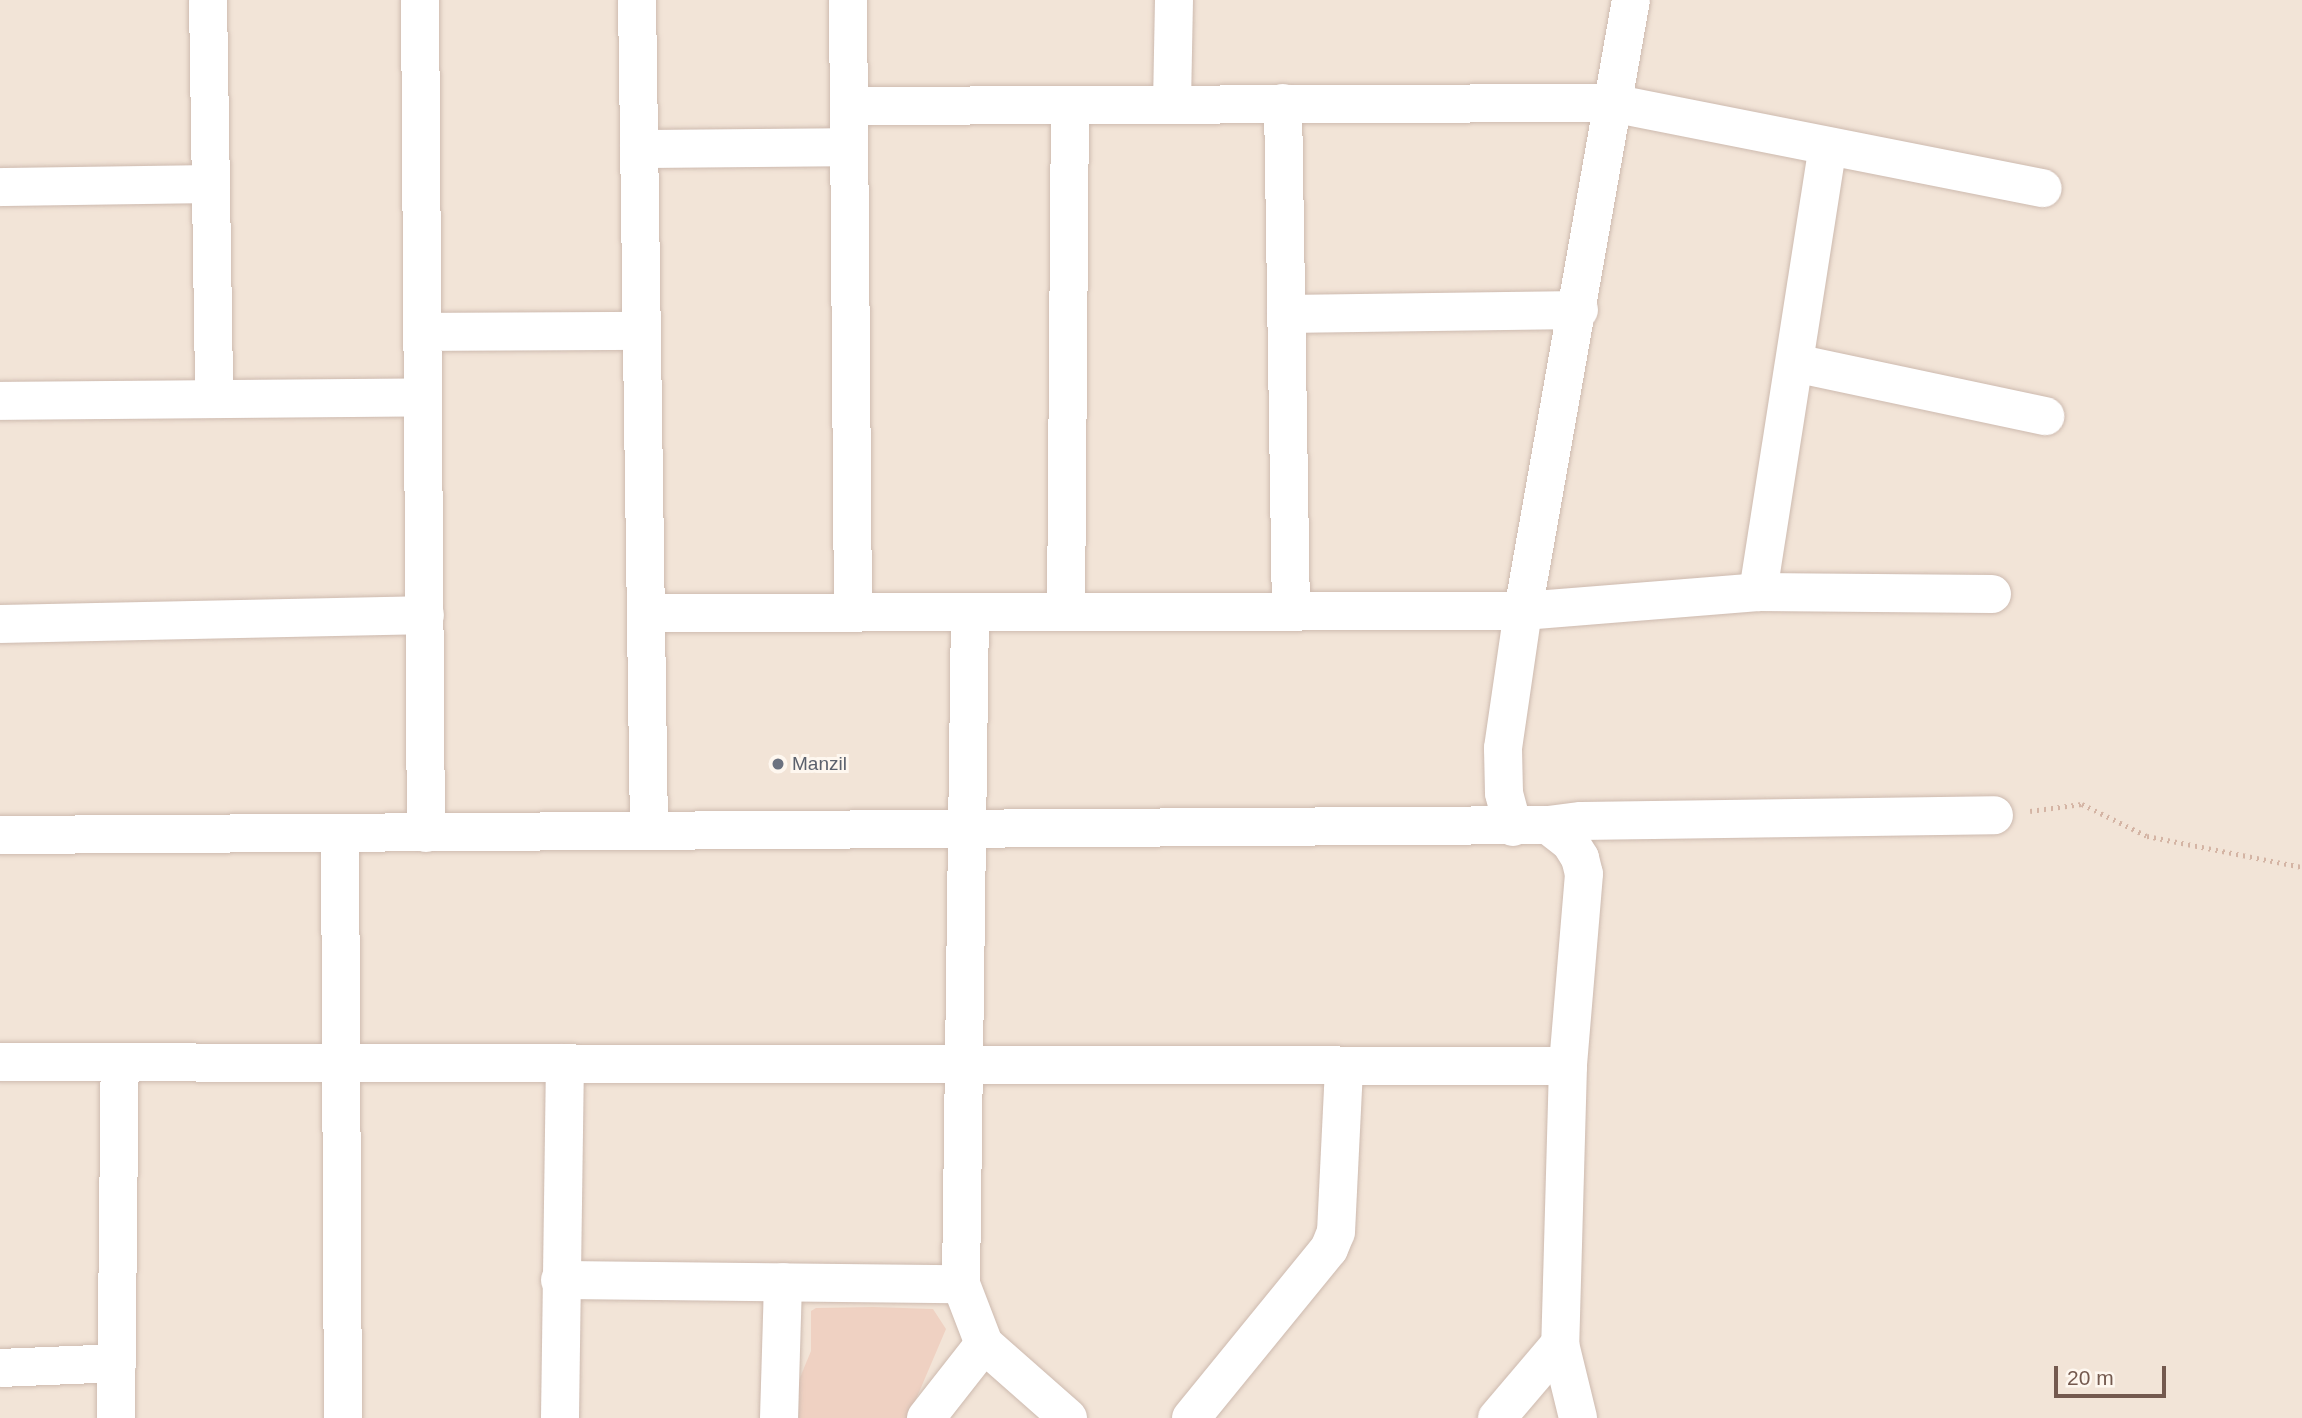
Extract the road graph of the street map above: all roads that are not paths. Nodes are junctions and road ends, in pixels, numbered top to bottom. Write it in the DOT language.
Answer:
graph roads {
  1 [pos="208,0"];
  2 [pos="420,0"];
  3 [pos="637,0"];
  4 [pos="849,0"];
  5 [pos="1174,0"];
  6 [pos="1631,0"];
  7 [pos="1283,103"];
  8 [pos="1612,103"];
  9 [pos="1070,104"];
  10 [pos="1172,104"];
  11 [pos="849,106"];
  12 [pos="1828,146"];
  13 [pos="849,147"];
  14 [pos="639,149"];
  15 [pos="211,184"];
  16 [pos="0,187"];
  17 [pos="2043,188"];
  18 [pos="1579,310"];
  19 [pos="1286,314"];
  20 [pos="642,331"];
  21 [pos="422,332"];
  22 [pos="1795,363"];
  23 [pos="423,397"];
  24 [pos="214,399"];
  25 [pos="0,401"];
  26 [pos="2045,416"];
  27 [pos="1758,592"];
  28 [pos="1992,594"];
  29 [pos="1523,611"];
  30 [pos="970,612"];
  31 [pos="1066,612"];
  32 [pos="1291,612"];
  33 [pos="646,613"];
  34 [pos="853,613"];
  35 [pos="425,615"];
  36 [pos="0,624"];
  37 [pos="1994,815"];
  38 [pos="1531,826"];
  39 [pos="967,830"];
  40 [pos="649,831"];
  41 [pos="426,832"];
  42 [pos="340,833"];
  43 [pos="0,835"];
  44 [pos="0,1062"];
  45 [pos="120,1063"];
  46 [pos="341,1063"];
  47 [pos="565,1063"];
  48 [pos="964,1065"];
  49 [pos="1344,1066"];
  50 [pos="1568,1066"];
  51 [pos="560,1280"];
  52 [pos="783,1282"];
  53 [pos="961,1284"];
  54 [pos="1560,1343"];
  55 [pos="984,1344"];
  56 [pos="117,1363"];
  57 [pos="0,1368"];
  58 [pos="116,1418"];
  59 [pos="343,1418"];
  60 [pos="560,1418"];
  61 [pos="779,1418"];
  62 [pos="926,1418"];
  63 [pos="1068,1418"];
  64 [pos="1191,1418"];
  65 [pos="1497,1418"];
  66 [pos="1578,1418"];
  1 -- 15 [label="street"];
  2 -- 21 [label="street"];
  3 -- 14 [label="street"];
  4 -- 11 [label="street"];
  5 -- 10 [label="street"];
  6 -- 8 [label="street"];
  7 -- 8 [label="street"];
  7 -- 10 [label="street"];
  7 -- 19 [label="street"];
  8 -- 12 [label="street"];
  8 -- 18 [label="street"];
  9 -- 10 [label="street"];
  9 -- 11 [label="street"];
  9 -- 31 [label="street"];
  11 -- 13 [label="street"];
  12 -- 17 [label="street"];
  12 -- 22 [label="street"];
  13 -- 14 [label="street"];
  13 -- 34 [label="street"];
  14 -- 20 [label="street"];
  15 -- 16 [label="street"];
  15 -- 24 [label="street"];
  18 -- 19 [label="street"];
  18 -- 29 [label="street"];
  19 -- 32 [label="street"];
  20 -- 21 [label="street"];
  20 -- 33 [label="street"];
  21 -- 23 [label="street"];
  22 -- 26 [label="street"];
  22 -- 27 [label="street"];
  23 -- 24 [label="street"];
  23 -- 35 [label="street"];
  24 -- 25 [label="street"];
  27 -- 28 [label="street"];
  27 -- 29 [label="street"];
  29 -- 32 [label="street"];
  29 -- 38 [label="street"];
  30 -- 31 [label="street"];
  30 -- 34 [label="street"];
  30 -- 39 [label="street"];
  31 -- 32 [label="street"];
  33 -- 34 [label="street"];
  33 -- 40 [label="street"];
  35 -- 36 [label="street"];
  35 -- 41 [label="street"];
  37 -- 38 [label="street"];
  38 -- 39 [label="street"];
  38 -- 50 [label="street"];
  39 -- 40 [label="street"];
  39 -- 48 [label="street"];
  40 -- 41 [label="street"];
  41 -- 42 [label="street"];
  42 -- 43 [label="street"];
  42 -- 46 [label="street"];
  44 -- 45 [label="street"];
  45 -- 46 [label="street"];
  45 -- 56 [label="street"];
  46 -- 47 [label="street"];
  46 -- 59 [label="street"];
  47 -- 48 [label="street"];
  47 -- 51 [label="street"];
  48 -- 49 [label="street"];
  48 -- 53 [label="street"];
  49 -- 50 [label="street"];
  49 -- 64 [label="street"];
  50 -- 54 [label="street"];
  51 -- 52 [label="street"];
  51 -- 60 [label="street"];
  52 -- 53 [label="street"];
  52 -- 61 [label="street"];
  53 -- 55 [label="street"];
  54 -- 65 [label="street"];
  54 -- 66 [label="street"];
  55 -- 62 [label="street"];
  55 -- 63 [label="street"];
  56 -- 57 [label="street"];
  56 -- 58 [label="street"];
}
